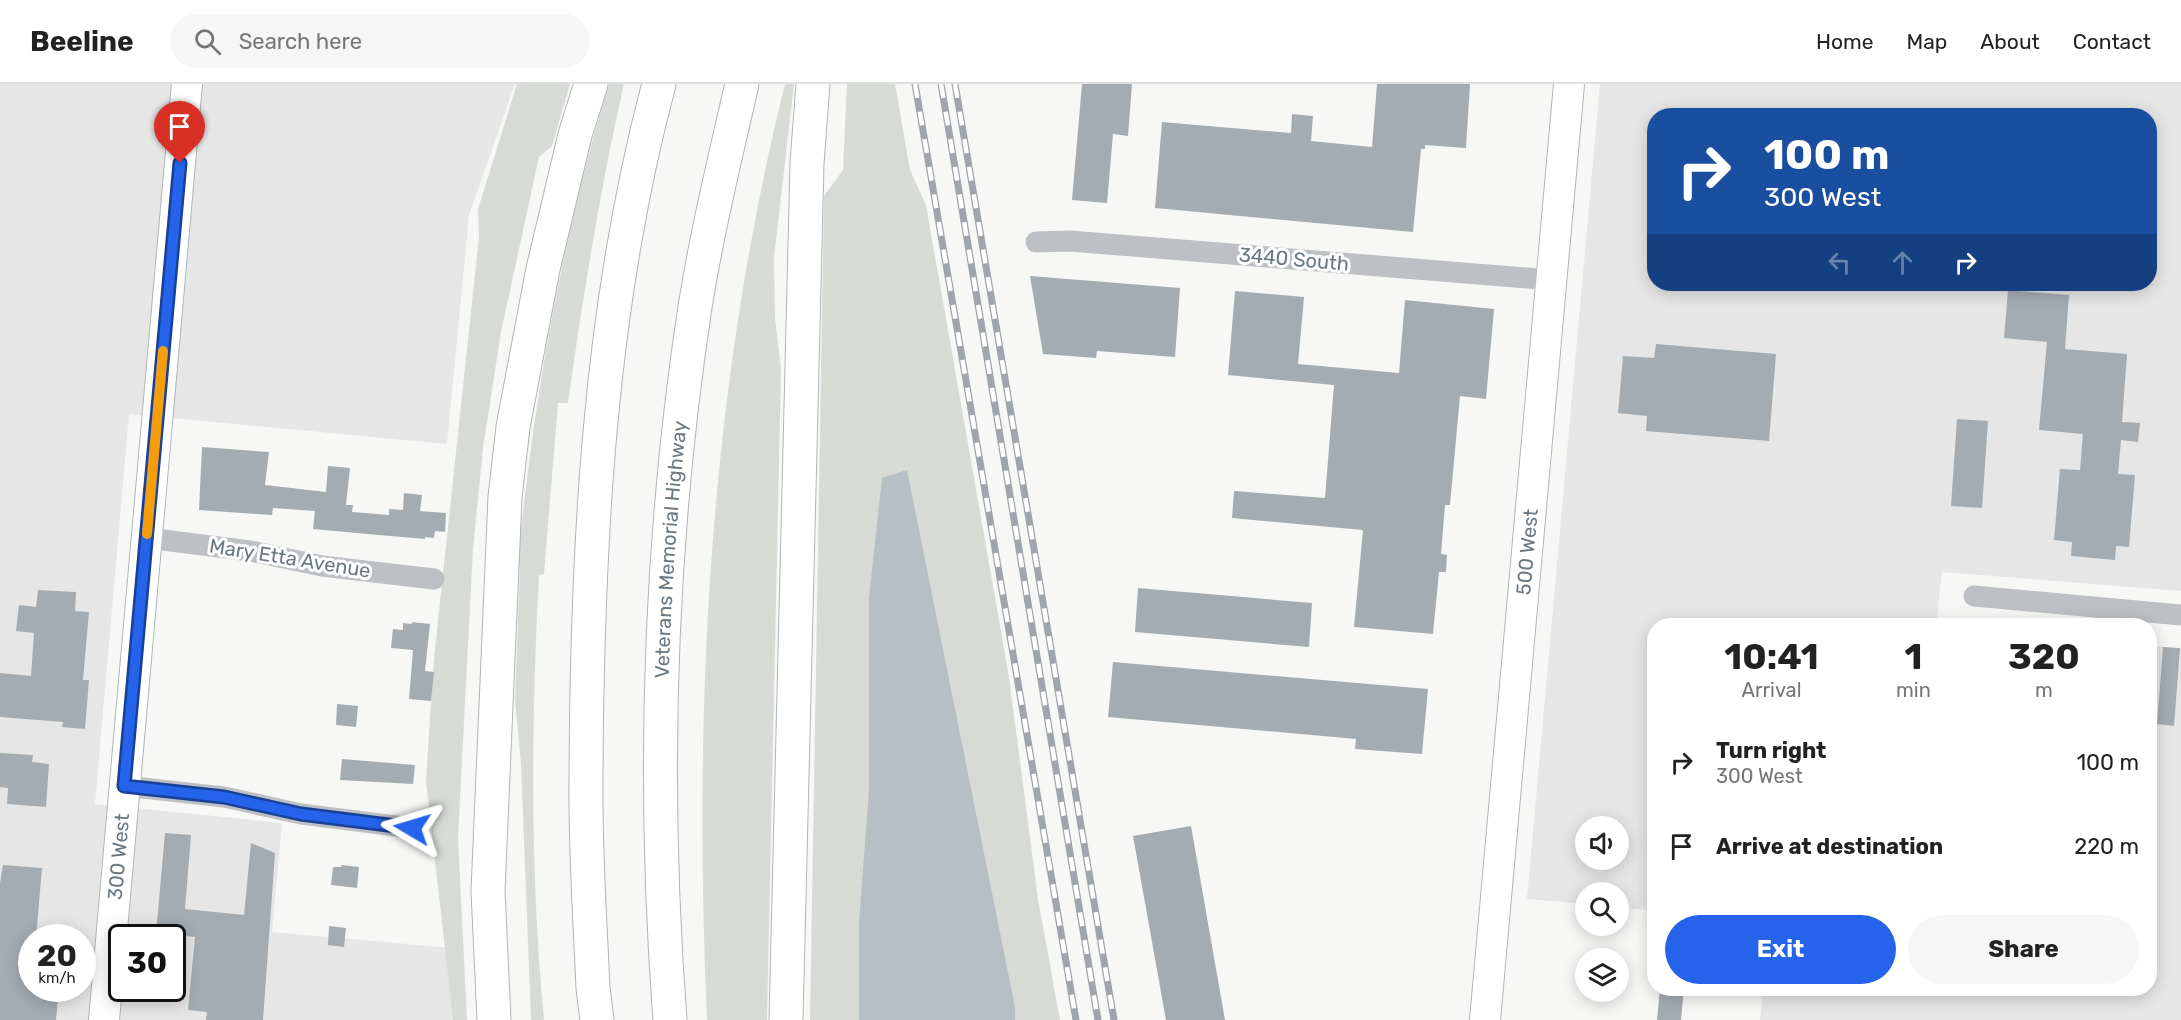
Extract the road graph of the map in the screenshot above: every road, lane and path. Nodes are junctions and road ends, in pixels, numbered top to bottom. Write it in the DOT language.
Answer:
graph roads {
  1 [pos="187,84"];
  2 [pos="591,84"];
  3 [pos="659,84"];
  4 [pos="742,84"];
  5 [pos="813,84"];
  6 [pos="1569,84"];
  7 [pos="1036,242"];
  8 [pos="1551,280"];
  9 [pos="147,538"];
  10 [pos="434,579"];
  11 [pos="1974,596"];
  12 [pos="2181,615"];
  13 [pos="496,726"];
  14 [pos="124,786"];
  15 [pos="412,828"];
  16 [pos="104,1020"];
  17 [pos="494,1020"];
  18 [pos="514,1020"];
  19 [pos="597,1020"];
  20 [pos="670,1020"];
  21 [pos="786,1020"];
  22 [pos="1485,1020"];
  1 -- 9 [label="street, 300 West"];
  2 -- 13 [label="highway"];
  3 -- 19 [label="highway"];
  4 -- 20 [label="highway, Veterans Memorial Highway"];
  5 -- 21 [label="highway"];
  6 -- 8 [label="street, 500 West"];
  7 -- 8 [label="street, 3440 South"];
  8 -- 22 [label="street, 500 West"];
  9 -- 10 [label="street, Mary Etta Avenue"];
  9 -- 14 [label="street, 300 West"];
  11 -- 12 [label="street"];
  13 -- 17 [label="highway"];
  13 -- 18 [label="highway"];
  14 -- 15 [label="street"];
  14 -- 16 [label="street, 300 West"];
}
